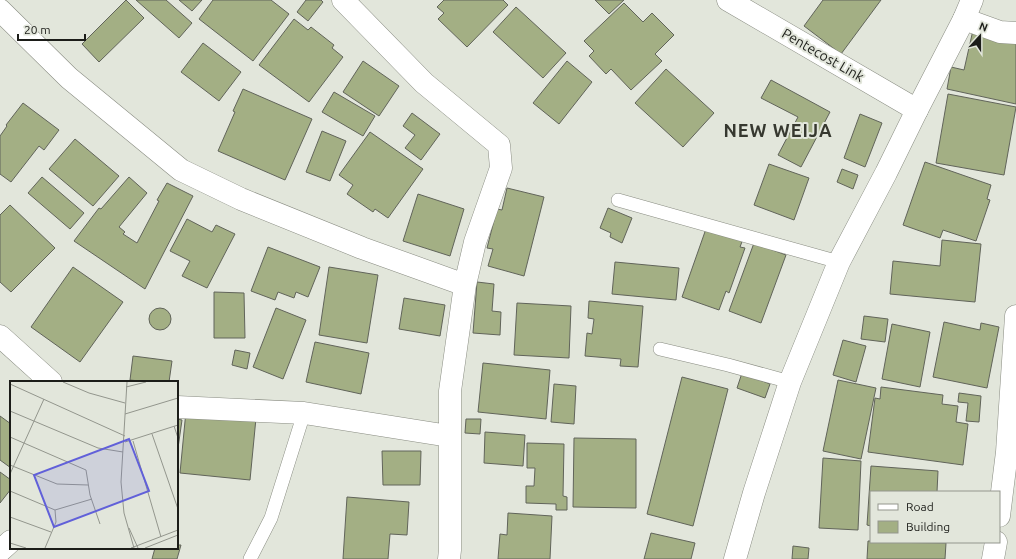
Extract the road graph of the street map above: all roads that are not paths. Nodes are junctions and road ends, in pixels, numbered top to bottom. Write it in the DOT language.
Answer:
graph roads {
  1 [pos="343,0"];
  2 [pos="728,0"];
  3 [pos="0,10"];
  4 [pos="968,10"];
  5 [pos="1016,33"];
  6 [pos="917,110"];
  7 [pos="618,200"];
  8 [pos="839,262"];
  9 [pos="466,285"];
  10 [pos="1016,316"];
  11 [pos="0,336"];
  12 [pos="660,349"];
  13 [pos="50,381"];
  14 [pos="790,382"];
  15 [pos="178,407"];
  16 [pos="304,413"];
  17 [pos="449,436"];
  18 [pos="1000,508"];
  19 [pos="10,542"];
  20 [pos="996,543"];
  21 [pos="0,551"];
  22 [pos="250,559"];
  23 [pos="449,559"];
  24 [pos="735,559"];
  25 [pos="994,559"];
  1 -- 9 [label="street"];
  2 -- 6 [label="street, Pentecost Link"];
  3 -- 9 [label="street"];
  4 -- 5 [label="street"];
  4 -- 6 [label="street"];
  6 -- 8 [label="street"];
  7 -- 8 [label="lane"];
  8 -- 14 [label="street"];
  9 -- 17 [label="street"];
  10 -- 18 [label="street"];
  11 -- 13 [label="street"];
  12 -- 14 [label="lane"];
  14 -- 24 [label="street"];
  15 -- 16 [label="street"];
  16 -- 17 [label="street"];
  16 -- 22 [label="lane"];
  17 -- 23 [label="street"];
  19 -- 21 [label="street"];
  20 -- 25 [label="street"];
}
